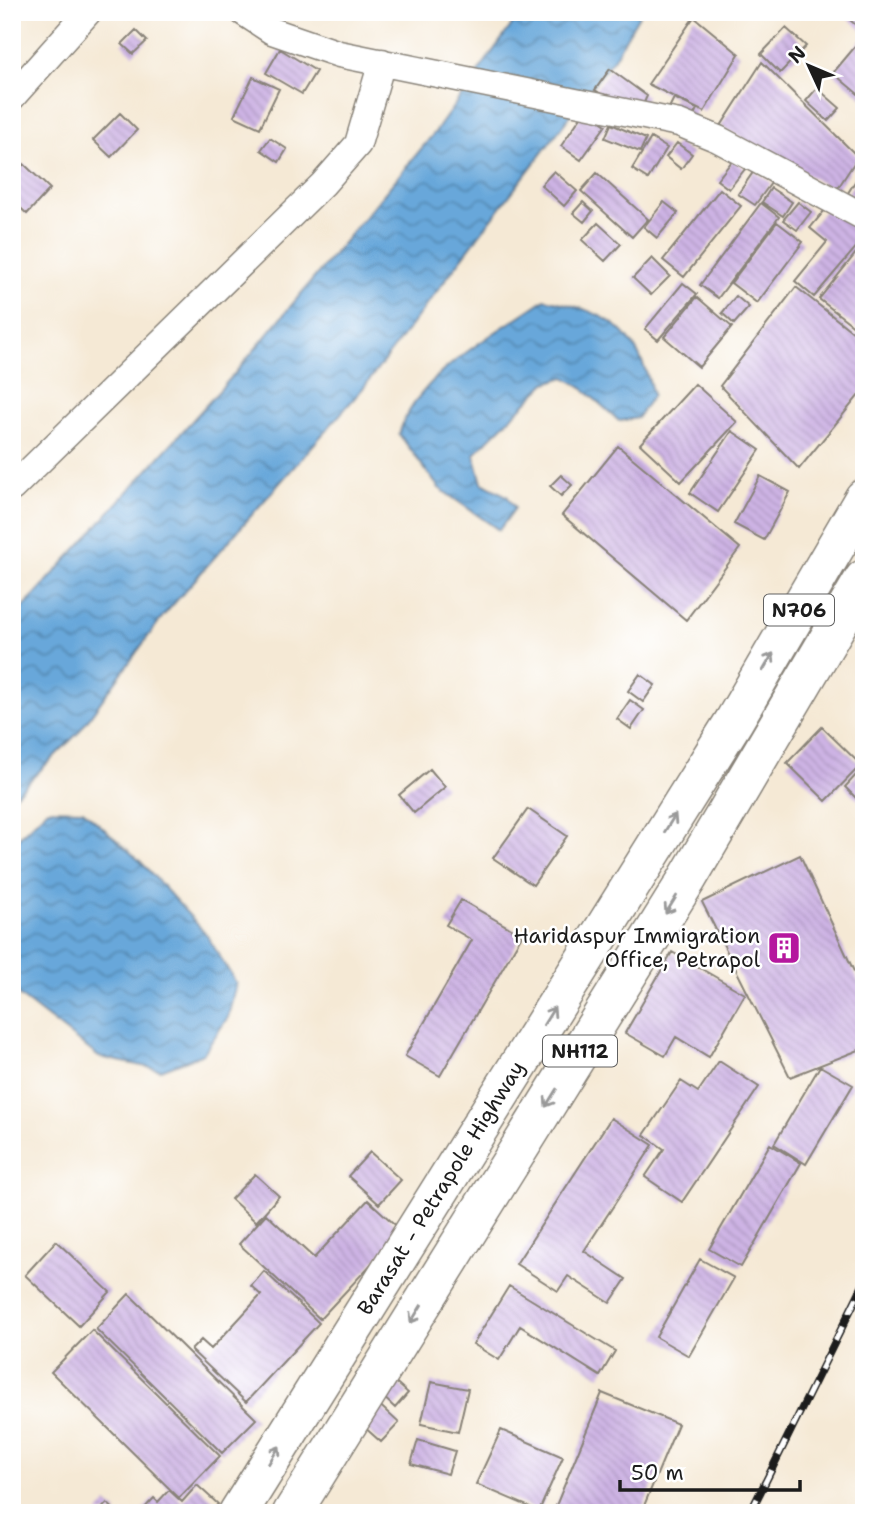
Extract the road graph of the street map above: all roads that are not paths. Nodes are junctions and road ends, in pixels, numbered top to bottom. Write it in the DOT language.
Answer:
graph roads {
  1 [pos="88,12"];
  2 [pos="243,12"];
  3 [pos="382,62"];
  4 [pos="12,97"];
  5 [pos="864,217"];
  6 [pos="12,488"];
  7 [pos="864,498"];
  8 [pos="864,579"];
  9 [pos="734,720"];
  10 [pos="768,743"];
  11 [pos="238,1513"];
  12 [pos="292,1513"];
  1 -- 4 [label="street"];
  2 -- 3 [label="street"];
  3 -- 5 [label="street"];
  3 -- 6 [label="street"];
  9 -- 7 [label="highway, N706, one-way"];
  8 -- 10 [label="highway, N706"];
  11 -- 9 [label="highway, Barasat - Petrapole Highway / NH112, one-way"];
  10 -- 12 [label="highway, NH112, one-way"];
}
